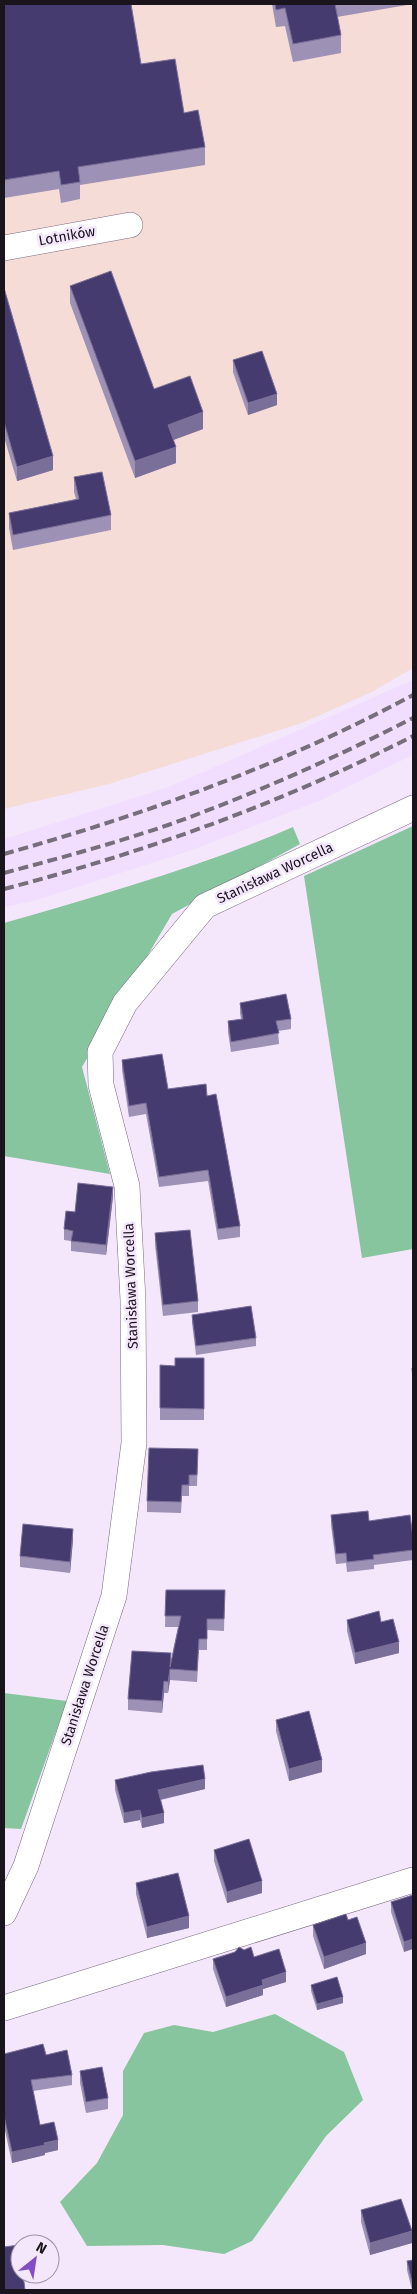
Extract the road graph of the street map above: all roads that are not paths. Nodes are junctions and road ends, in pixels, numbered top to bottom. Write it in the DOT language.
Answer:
graph roads {
  1 [pos="130,225"];
  2 [pos="4,248"];
  3 [pos="413,808"];
  4 [pos="413,1880"];
  5 [pos="4,1913"];
  6 [pos="4,2008"];
  1 -- 2 [label="street, Lotników"];
  3 -- 5 [label="street, Stanisława Worcella"];
  4 -- 6 [label="street"];
}
